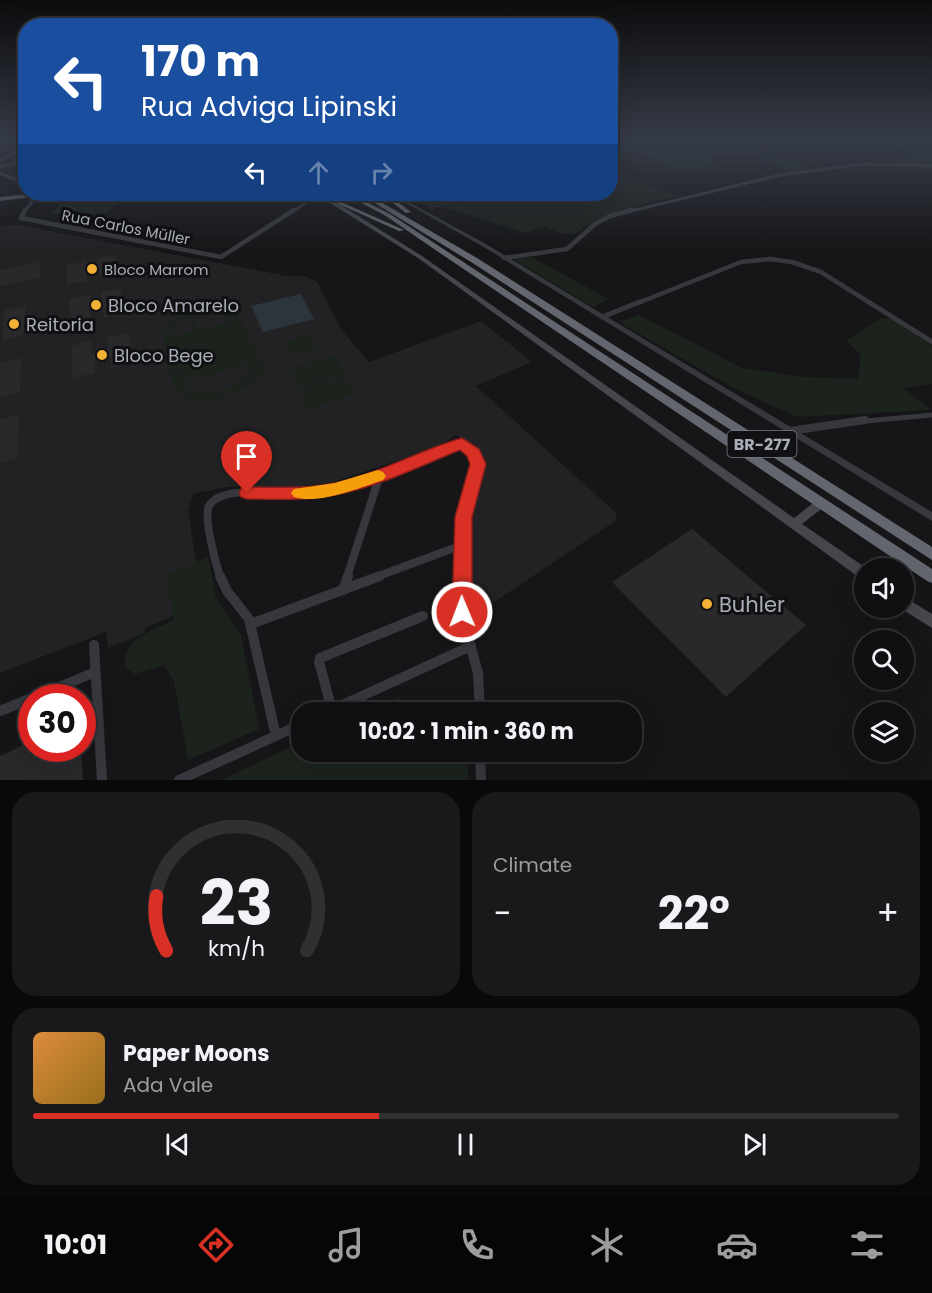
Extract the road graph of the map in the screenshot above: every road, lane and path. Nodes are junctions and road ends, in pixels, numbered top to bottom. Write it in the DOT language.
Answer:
graph roads {
  1 [pos="775,177"];
  2 [pos="18,197"];
  3 [pos="0,199"];
  4 [pos="32,201"];
  5 [pos="308,201"];
  6 [pos="331,201"];
  7 [pos="335,201"];
  8 [pos="361,201"];
  9 [pos="375,201"];
  10 [pos="394,201"];
  11 [pos="404,201"];
  12 [pos="437,247"];
  13 [pos="504,258"];
  14 [pos="474,260"];
  15 [pos="602,317"];
  16 [pos="932,342"];
  17 [pos="932,415"];
  18 [pos="789,431"];
  19 [pos="380,475"];
  20 [pos="821,503"];
  21 [pos="932,517"];
  22 [pos="794,524"];
  23 [pos="462,545"];
  24 [pos="932,554"];
  25 [pos="854,567"];
  26 [pos="932,577"];
  27 [pos="343,590"];
  28 [pos="914,610"];
  29 [pos="423,616"];
  30 [pos="932,622"];
  31 [pos="251,624"];
  32 [pos="94,645"];
  33 [pos="471,646"];
  34 [pos="95,672"];
  35 [pos="66,684"];
  36 [pos="327,702"];
  37 [pos="349,702"];
  38 [pos="479,702"];
  39 [pos="18,704"];
  40 [pos="0,711"];
  41 [pos="291,729"];
  42 [pos="276,736"];
  43 [pos="480,762"];
  44 [pos="102,780"];
  45 [pos="179,780"];
  46 [pos="481,780"];
  1 -- 13 [label="street"];
  2 -- 3 [label="main road"];
  4 -- 5 [label="street, Rua Carlos Müller"];
  6 -- 22 [label="main road"];
  7 -- 12 [label="highway"];
  8 -- 12 [label="highway, BR-277"];
  9 -- 14 [label="highway, BR-277"];
  10 -- 14 [label="highway"];
  11 -- 13 [label="street"];
  12 -- 20 [label="highway, BR-277"];
  13 -- 15 [label="street"];
  14 -- 24 [label="highway, BR-277"];
  15 -- 16 [label="street"];
  15 -- 18 [label="street"];
  17 -- 18 [label="street"];
  18 -- 21 [label="street"];
  19 -- 23 [label="street"];
  19 -- 27 [label="street"];
  19 -- 31 [label="street"];
  20 -- 22 [label="main road"];
  20 -- 26 [label="highway, BR-277"];
  22 -- 25 [label="main road"];
  23 -- 27 [label="street"];
  23 -- 33 [label="street"];
  27 -- 31 [label="street"];
  28 -- 30 [label="main road"];
  29 -- 36 [label="street"];
  31 -- 42 [label="street"];
  32 -- 34 [label="street"];
  33 -- 37 [label="street"];
  33 -- 38 [label="street"];
  34 -- 35 [label="street"];
  34 -- 44 [label="street"];
  39 -- 40 [label="street"];
  41 -- 42 [label="street"];
  42 -- 45 [label="street"];
  43 -- 46 [label="street"];
}
